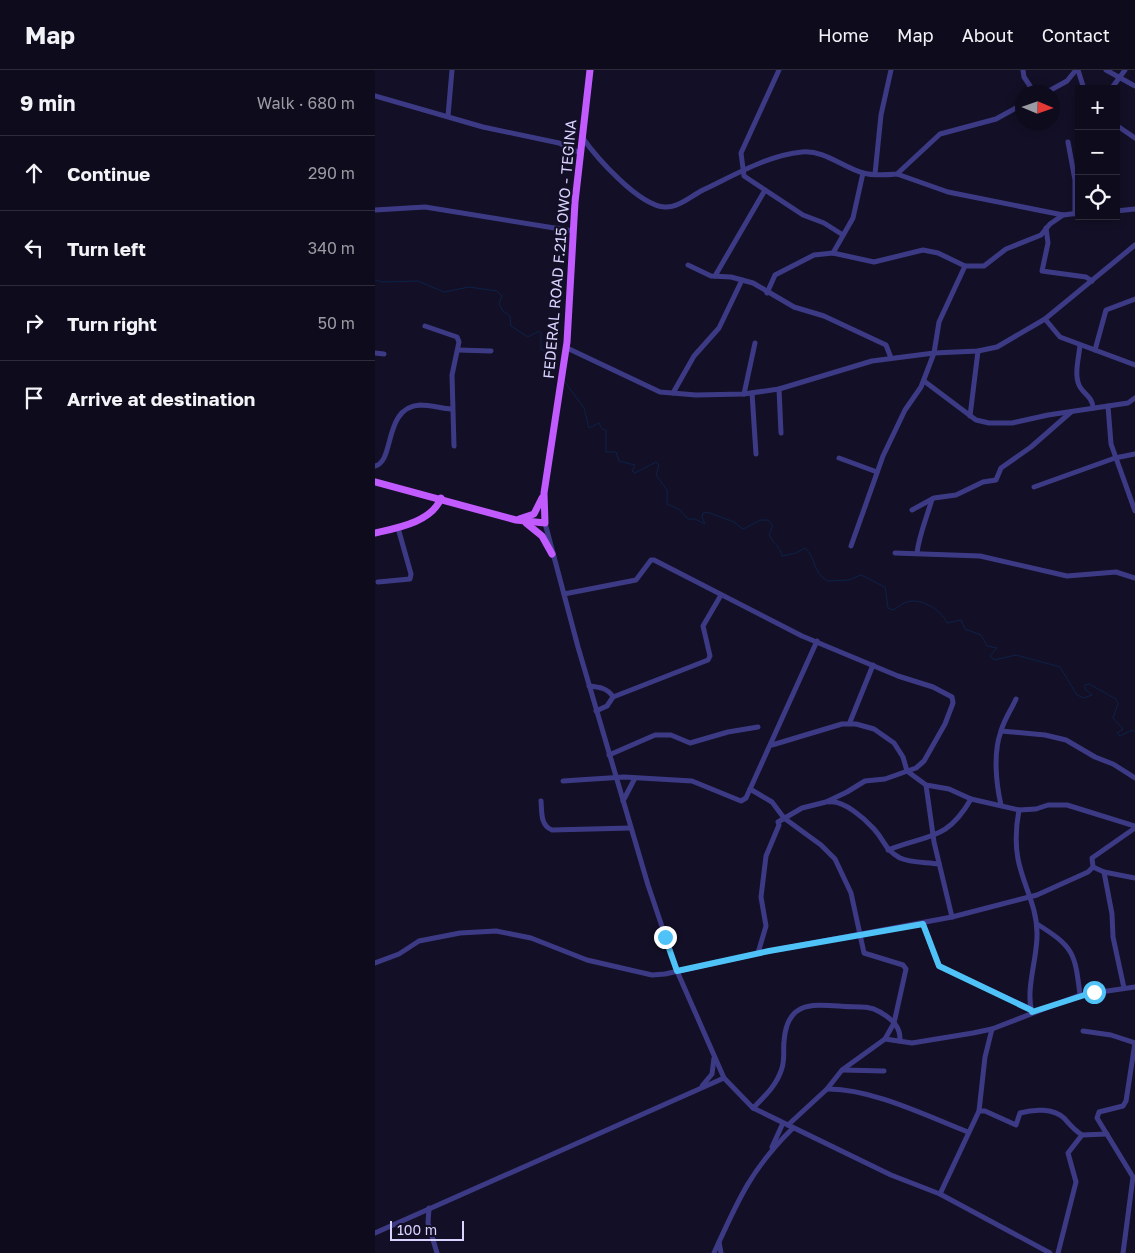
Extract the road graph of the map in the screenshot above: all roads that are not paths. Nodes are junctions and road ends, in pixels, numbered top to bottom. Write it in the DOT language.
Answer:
graph roads {
  1 [pos="451,70"];
  2 [pos="590,70"];
  3 [pos="779,70"];
  4 [pos="891,70"];
  5 [pos="1023,70"];
  6 [pos="1077,70"];
  7 [pos="1106,70"];
  8 [pos="1125,70"];
  9 [pos="1119,79"];
  10 [pos="1029,85"];
  11 [pos="1060,85"];
  12 [pos="1083,85"];
  13 [pos="1114,85"];
  14 [pos="1135,86"];
  15 [pos="375,96"];
  16 [pos="1015,108"];
  17 [pos="448,116"];
  18 [pos="1120,128"];
  19 [pos="581,136"];
  20 [pos="1135,138"];
  21 [pos="1068,142"];
  22 [pos="579,153"];
  23 [pos="743,171"];
  24 [pos="863,173"];
  25 [pos="875,174"];
  26 [pos="897,174"];
  27 [pos="1075,180"];
  28 [pos="765,190"];
  29 [pos="1135,209"];
  30 [pos="375,210"];
  31 [pos="1120,211"];
  32 [pos="1075,213"];
  33 [pos="1063,215"];
  34 [pos="1046,228"];
  35 [pos="573,230"];
  36 [pos="843,235"];
  37 [pos="1135,245"];
  38 [pos="833,254"];
  39 [pos="688,265"];
  40 [pos="965,266"];
  41 [pos="715,276"];
  42 [pos="742,280"];
  43 [pos="1092,281"];
  44 [pos="767,293"];
  45 [pos="1135,298"];
  46 [pos="1045,319"];
  47 [pos="425,326"];
  48 [pos="755,343"];
  49 [pos="1080,345"];
  50 [pos="567,348"];
  51 [pos="458,350"];
  52 [pos="1095,350"];
  53 [pos="491,351"];
  54 [pos="978,351"];
  55 [pos="375,352"];
  56 [pos="384,354"];
  57 [pos="934,354"];
  58 [pos="891,358"];
  59 [pos="1135,364"];
  60 [pos="924,381"];
  61 [pos="779,388"];
  62 [pos="673,393"];
  63 [pos="752,393"];
  64 [pos="745,394"];
  65 [pos="1135,398"];
  66 [pos="1108,406"];
  67 [pos="1093,408"];
  68 [pos="451,409"];
  69 [pos="1072,412"];
  70 [pos="970,416"];
  71 [pos="781,434"];
  72 [pos="454,446"];
  73 [pos="756,454"];
  74 [pos="1135,454"];
  75 [pos="839,458"];
  76 [pos="1115,458"];
  77 [pos="375,466"];
  78 [pos="877,472"];
  79 [pos="375,482"];
  80 [pos="1034,487"];
  81 [pos="544,493"];
  82 [pos="441,498"];
  83 [pos="932,499"];
  84 [pos="1133,504"];
  85 [pos="912,510"];
  86 [pos="1135,511"];
  87 [pos="518,520"];
  88 [pos="545,523"];
  89 [pos="398,528"];
  90 [pos="375,533"];
  91 [pos="851,546"];
  92 [pos="895,553"];
  93 [pos="917,553"];
  94 [pos="552,554"];
  95 [pos="1135,578"];
  96 [pos="378,582"];
  97 [pos="564,594"];
  98 [pos="721,595"];
  99 [pos="817,641"];
  100 [pos="873,665"];
  101 [pos="589,686"];
  102 [pos="613,697"];
  103 [pos="1016,699"];
  104 [pos="596,711"];
  105 [pos="850,722"];
  106 [pos="758,727"];
  107 [pos="1001,731"];
  108 [pos="772,745"];
  109 [pos="609,755"];
  110 [pos="907,771"];
  111 [pos="617,778"];
  112 [pos="635,778"];
  113 [pos="1135,778"];
  114 [pos="563,781"];
  115 [pos="926,785"];
  116 [pos="750,790"];
  117 [pos="971,799"];
  118 [pos="541,801"];
  119 [pos="623,801"];
  120 [pos="826,802"];
  121 [pos="1001,805"];
  122 [pos="1019,810"];
  123 [pos="784,818"];
  124 [pos="1135,827"];
  125 [pos="631,828"];
  126 [pos="934,836"];
  127 [pos="888,850"];
  128 [pos="939,864"];
  129 [pos="1093,867"];
  130 [pos="1104,872"];
  131 [pos="1135,878"];
  132 [pos="1032,897"];
  133 [pos="952,917"];
  134 [pos="923,924"];
  135 [pos="1037,924"];
  136 [pos="859,936"];
  137 [pos="758,953"];
  138 [pos="375,963"];
  139 [pos="677,971"];
  140 [pos="1135,987"];
  141 [pos="1124,988"];
  142 [pos="1080,995"];
  143 [pos="1032,1011"];
  144 [pos="894,1023"];
  145 [pos="992,1029"];
  146 [pos="1083,1031"];
  147 [pos="885,1039"];
  148 [pos="900,1041"];
  149 [pos="1135,1043"];
  150 [pos="714,1056"];
  151 [pos="842,1070"];
  152 [pos="885,1071"];
  153 [pos="724,1078"];
  154 [pos="701,1088"];
  155 [pos="827,1089"];
  156 [pos="753,1108"];
  157 [pos="979,1111"];
  158 [pos="788,1125"];
  159 [pos="968,1132"];
  160 [pos="1107,1134"];
  161 [pos="1082,1135"];
  162 [pos="772,1148"];
  163 [pos="1134,1177"];
  164 [pos="940,1194"];
  165 [pos="429,1208"];
  166 [pos="375,1233"];
  167 [pos="719,1242"];
  168 [pos="437,1253"];
  169 [pos="714,1253"];
  170 [pos="721,1253"];
  171 [pos="1050,1253"];
  172 [pos="1058,1253"];
  173 [pos="1123,1253"];
  1 -- 17 [label="street"];
  2 -- 19 [label="main road, FEDERAL ROAD F.215 OWO - TEGINA"];
  3 -- 23 [label="street"];
  4 -- 25 [label="street"];
  5 -- 10 [label="street"];
  6 -- 11 [label="street"];
  6 -- 12 [label="street"];
  7 -- 9 [label="street"];
  8 -- 9 [label="street"];
  9 -- 13 [label="street"];
  9 -- 14 [label="street"];
  15 -- 17 [label="street"];
  16 -- 26 [label="street"];
  17 -- 22 [label="street"];
  18 -- 20 [label="street"];
  19 -- 22 [label="main road, FEDERAL ROAD F.215 OWO - TEGINA"];
  19 -- 23 [label="street"];
  21 -- 27 [label="street"];
  22 -- 35 [label="main road, FEDERAL ROAD F.215 OWO - TEGINA"];
  23 -- 24 [label="street"];
  23 -- 28 [label="street"];
  24 -- 25 [label="street"];
  24 -- 36 [label="street"];
  25 -- 26 [label="street"];
  26 -- 33 [label="street"];
  28 -- 36 [label="street"];
  28 -- 41 [label="street"];
  29 -- 31 [label="street"];
  30 -- 35 [label="street"];
  32 -- 33 [label="street"];
  33 -- 34 [label="street"];
  34 -- 40 [label="street"];
  34 -- 43 [label="street"];
  35 -- 50 [label="main road, FEDERAL ROAD F.215 OWO - TEGINA"];
  36 -- 38 [label="street"];
  37 -- 43 [label="street"];
  38 -- 40 [label="street"];
  38 -- 44 [label="street"];
  39 -- 41 [label="street"];
  40 -- 57 [label="street"];
  41 -- 42 [label="street"];
  42 -- 44 [label="street"];
  42 -- 62 [label="street"];
  43 -- 46 [label="street"];
  44 -- 58 [label="street"];
  45 -- 52 [label="street"];
  46 -- 49 [label="street"];
  46 -- 54 [label="street"];
  47 -- 51 [label="street"];
  48 -- 64 [label="street"];
  49 -- 52 [label="street"];
  49 -- 67 [label="street"];
  50 -- 62 [label="street"];
  50 -- 81 [label="main road, FEDERAL ROAD F.215 OWO - TEGINA"];
  51 -- 53 [label="street"];
  51 -- 68 [label="street"];
  52 -- 59 [label="street"];
  54 -- 57 [label="street"];
  54 -- 70 [label="street"];
  55 -- 56 [label="street"];
  57 -- 58 [label="street"];
  57 -- 60 [label="street"];
  58 -- 61 [label="street"];
  60 -- 70 [label="street"];
  60 -- 78 [label="street"];
  61 -- 63 [label="street"];
  61 -- 71 [label="street"];
  62 -- 64 [label="street"];
  63 -- 64 [label="street"];
  63 -- 73 [label="street"];
  65 -- 66 [label="street"];
  66 -- 67 [label="street"];
  66 -- 76 [label="street"];
  67 -- 69 [label="street"];
  68 -- 72 [label="street"];
  68 -- 77 [label="street"];
  69 -- 70 [label="street"];
  69 -- 83 [label="street"];
  74 -- 76 [label="street"];
  75 -- 78 [label="street"];
  76 -- 80 [label="street"];
  76 -- 84 [label="street"];
  78 -- 91 [label="street"];
  79 -- 82 [label="main road"];
  81 -- 87 [label="main road"];
  81 -- 88 [label="main road, FEDERAL ROAD F.215 OWO - TEGINA"];
  82 -- 87 [label="main road"];
  82 -- 89 [label="main road"];
  83 -- 85 [label="street"];
  83 -- 93 [label="street"];
  84 -- 86 [label="street"];
  87 -- 88 [label="main road"];
  87 -- 94 [label="main road"];
  88 -- 94 [label="street"];
  89 -- 90 [label="main road"];
  89 -- 96 [label="street"];
  92 -- 93 [label="street"];
  93 -- 95 [label="street"];
  94 -- 97 [label="street"];
  97 -- 98 [label="street"];
  97 -- 101 [label="street"];
  98 -- 99 [label="street"];
  98 -- 102 [label="street"];
  99 -- 100 [label="street"];
  99 -- 108 [label="street"];
  100 -- 105 [label="street"];
  100 -- 110 [label="street"];
  101 -- 102 [label="street"];
  101 -- 104 [label="street"];
  102 -- 104 [label="street"];
  103 -- 107 [label="street"];
  104 -- 109 [label="street"];
  105 -- 108 [label="street"];
  105 -- 110 [label="street"];
  106 -- 109 [label="street"];
  107 -- 113 [label="street"];
  107 -- 121 [label="street"];
  108 -- 116 [label="street"];
  109 -- 111 [label="street"];
  110 -- 115 [label="street"];
  110 -- 120 [label="street"];
  111 -- 112 [label="street"];
  111 -- 114 [label="street"];
  111 -- 119 [label="street"];
  112 -- 116 [label="street"];
  112 -- 119 [label="street"];
  115 -- 117 [label="street"];
  115 -- 126 [label="street"];
  116 -- 123 [label="street"];
  117 -- 121 [label="street"];
  117 -- 126 [label="street"];
  118 -- 125 [label="street"];
  119 -- 125 [label="street"];
  120 -- 123 [label="street"];
  120 -- 127 [label="street"];
  121 -- 122 [label="street"];
  122 -- 124 [label="street"];
  122 -- 132 [label="street"];
  123 -- 136 [label="street"];
  123 -- 137 [label="street"];
  124 -- 129 [label="street"];
  125 -- 139 [label="street"];
  126 -- 127 [label="street"];
  126 -- 128 [label="street"];
  127 -- 128 [label="street"];
  128 -- 133 [label="street"];
  129 -- 130 [label="street"];
  129 -- 132 [label="street"];
  130 -- 131 [label="street"];
  130 -- 141 [label="street"];
  132 -- 133 [label="street"];
  132 -- 135 [label="street"];
  133 -- 134 [label="street"];
  134 -- 136 [label="street"];
  134 -- 143 [label="street"];
  135 -- 142 [label="street"];
  135 -- 143 [label="street"];
  136 -- 137 [label="street"];
  136 -- 144 [label="street"];
  137 -- 139 [label="street"];
  138 -- 139 [label="street"];
  139 -- 150 [label="street"];
  140 -- 141 [label="street"];
  141 -- 142 [label="street"];
  142 -- 143 [label="street"];
  143 -- 145 [label="street"];
  144 -- 147 [label="street"];
  144 -- 148 [label="street"];
  144 -- 156 [label="street"];
  145 -- 148 [label="street"];
  145 -- 157 [label="street"];
  146 -- 149 [label="street"];
  147 -- 148 [label="street"];
  147 -- 151 [label="street"];
  149 -- 160 [label="street"];
  150 -- 153 [label="street"];
  150 -- 154 [label="street"];
  151 -- 152 [label="street"];
  151 -- 155 [label="street"];
  153 -- 154 [label="street"];
  153 -- 156 [label="street"];
  154 -- 165 [label="street"];
  155 -- 158 [label="street"];
  155 -- 159 [label="street"];
  156 -- 158 [label="street"];
  157 -- 159 [label="street"];
  157 -- 161 [label="street"];
  158 -- 162 [label="street"];
  158 -- 162 [label="street"];
  158 -- 164 [label="street"];
  159 -- 164 [label="street"];
  160 -- 161 [label="street"];
  160 -- 163 [label="street"];
  161 -- 172 [label="street"];
  162 -- 167 [label="street"];
  163 -- 173 [label="street"];
  164 -- 171 [label="street"];
  165 -- 166 [label="street"];
  165 -- 168 [label="street"];
  167 -- 169 [label="street"];
  167 -- 170 [label="street"];
}
